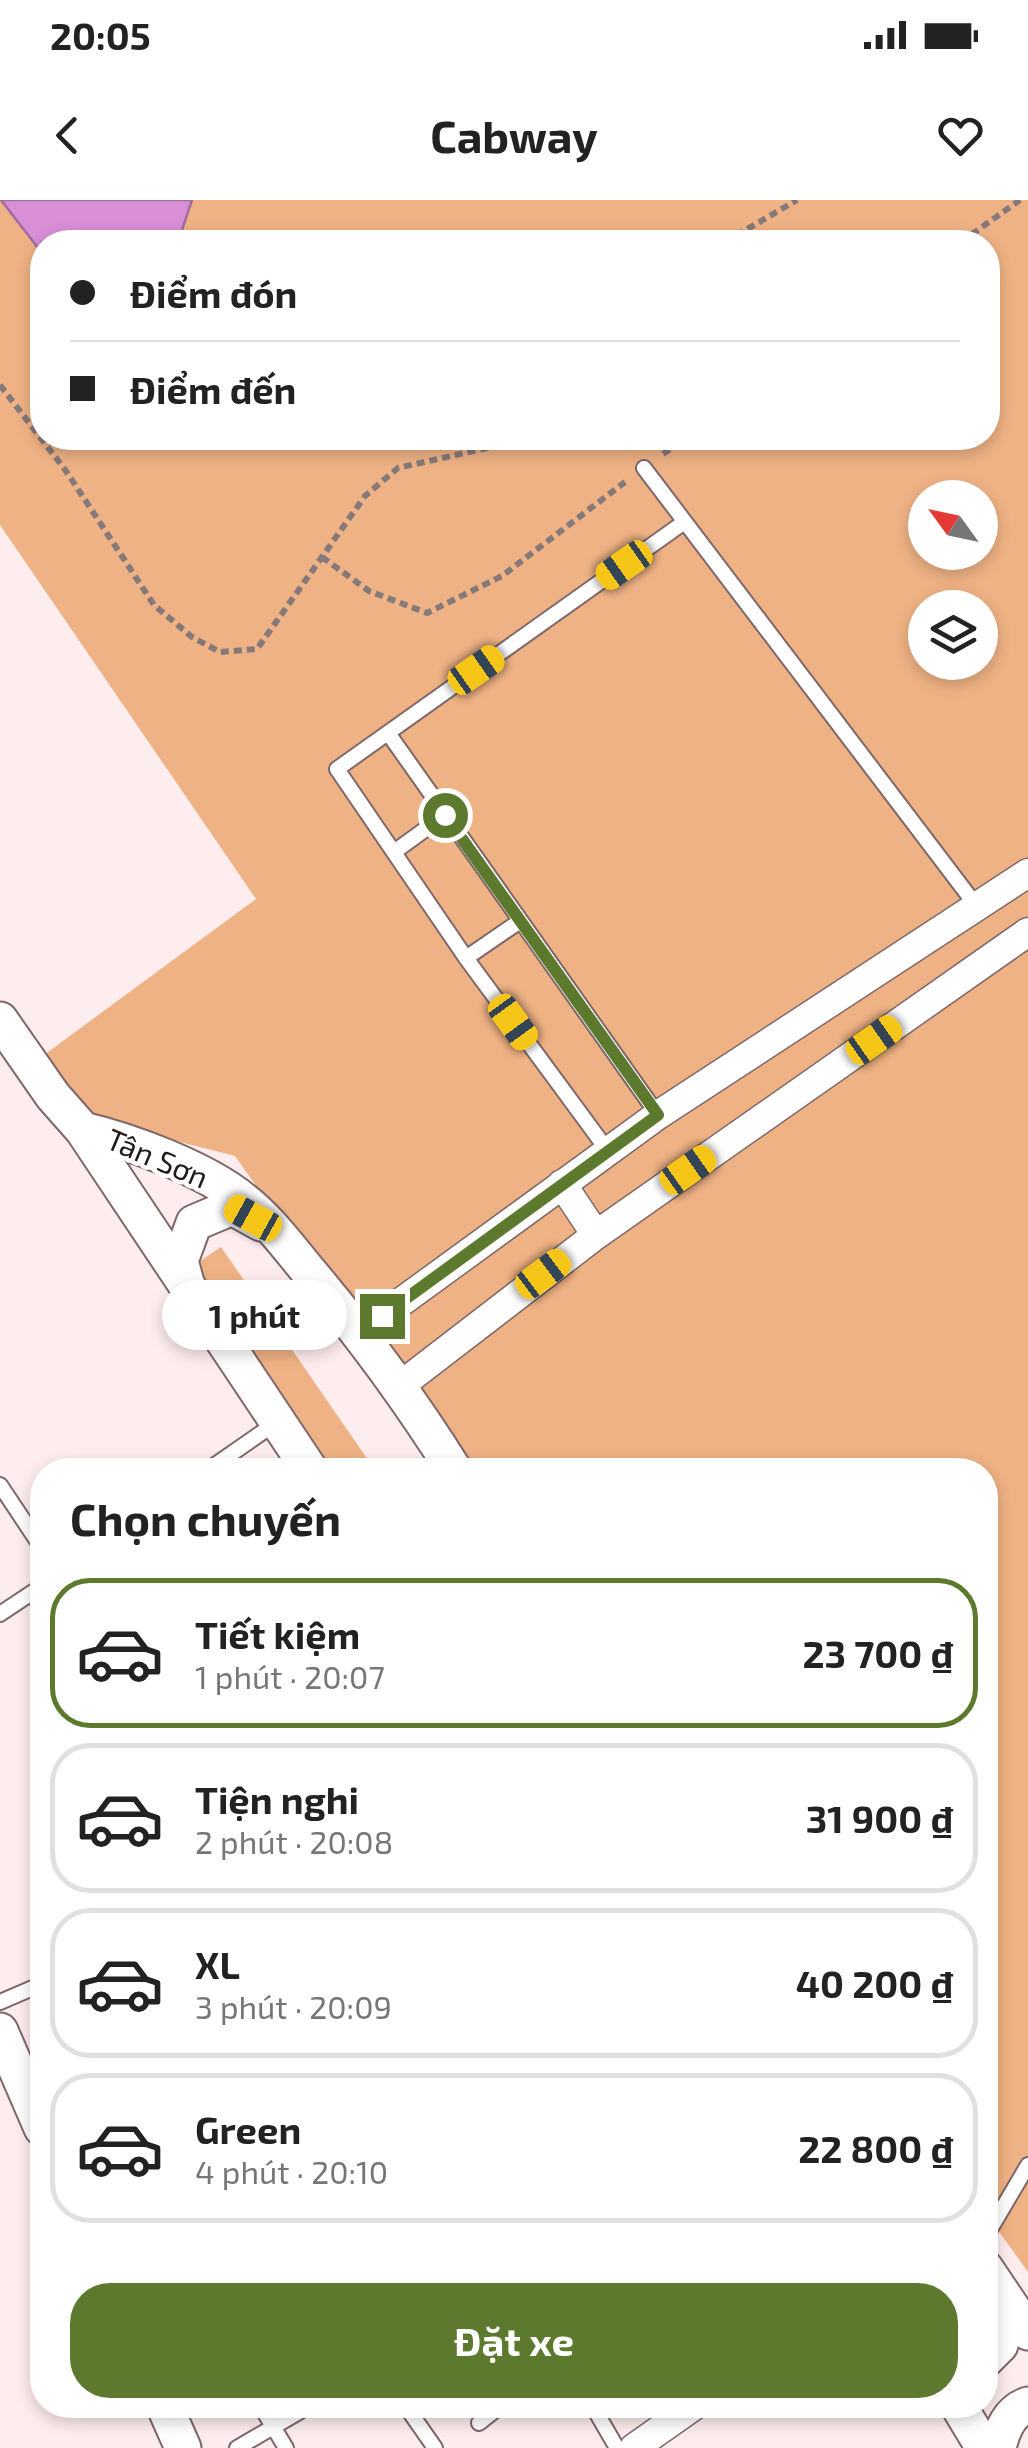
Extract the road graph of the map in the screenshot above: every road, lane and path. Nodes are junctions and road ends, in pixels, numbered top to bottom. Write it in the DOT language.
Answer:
graph roads {
  1 [pos="798,200"];
  2 [pos="1020,200"];
  3 [pos="746,230"];
  4 [pos="978,230"];
  5 [pos="0,385"];
  6 [pos="30,424"];
  7 [pos="50,450"];
  8 [pos="478,450"];
  9 [pos="670,450"];
  10 [pos="644,468"];
  11 [pos="683,522"];
  12 [pos="322,557"];
  13 [pos="388,733"];
  14 [pos="445,815"];
  15 [pos="394,852"];
  16 [pos="1028,874"];
  17 [pos="978,908"];
  18 [pos="520,921"];
  19 [pos="1028,932"];
  20 [pos="466,958"];
  21 [pos="0,1020"];
  22 [pos="658,1115"];
  23 [pos="83,1130"];
  24 [pos="608,1150"];
  25 [pos="562,1184"];
  26 [pos="275,1230"];
  27 [pos="596,1235"];
  28 [pos="187,1286"];
  29 [pos="360,1332"];
  30 [pos="400,1385"];
  31 [pos="277,1422"];
  32 [pos="225,1458"];
  33 [pos="302,1458"];
  34 [pos="446,1458"];
  35 [pos="0,1485"];
  36 [pos="30,1530"];
  37 [pos="30,1594"];
  38 [pos="0,1614"];
  39 [pos="30,1989"];
  40 [pos="0,2002"];
  41 [pos="0,2031"];
  42 [pos="30,2100"];
  43 [pos="1028,2164"];
  44 [pos="998,2216"];
  45 [pos="998,2287"];
  46 [pos="1008,2302"];
  47 [pos="1028,2332"];
  48 [pos="998,2347"];
  49 [pos="1028,2405"];
  50 [pos="170,2418"];
  51 [pos="268,2418"];
  52 [pos="290,2418"];
  53 [pos="415,2418"];
  54 [pos="484,2418"];
  55 [pos="600,2418"];
  56 [pos="677,2418"];
  57 [pos="966,2418"];
  58 [pos="479,2422"];
  59 [pos="274,2428"];
  60 [pos="183,2448"];
  61 [pos="237,2448"];
  62 [pos="286,2448"];
  63 [pos="435,2448"];
  64 [pos="617,2448"];
  65 [pos="634,2448"];
  66 [pos="984,2448"];
  67 [pos="998,2448"];
  1 -- 3 [label="path"];
  2 -- 4 [label="path"];
  5 -- 6 [label="path"];
  7 -- 12 [label="path"];
  8 -- 12 [label="path"];
  9 -- 10 [label="path"];
  10 -- 11 [label="lane"];
  10 -- 12 [label="path"];
  11 -- 13 [label="lane"];
  11 -- 17 [label="lane"];
  13 -- 14 [label="lane"];
  13 -- 15 [label="lane"];
  14 -- 15 [label="lane"];
  14 -- 18 [label="lane"];
  15 -- 20 [label="lane"];
  16 -- 17 [label="street"];
  17 -- 22 [label="street"];
  18 -- 20 [label="lane"];
  18 -- 22 [label="lane"];
  19 -- 27 [label="street"];
  20 -- 24 [label="lane"];
  21 -- 23 [label="street, Tân Sơn"];
  22 -- 24 [label="street"];
  23 -- 26 [label="street, Tân Sơn"];
  23 -- 28 [label="street, Tân Sơn"];
  24 -- 25 [label="street"];
  25 -- 27 [label="street"];
  25 -- 29 [label="street"];
  26 -- 28 [label="street"];
  26 -- 29 [label="street, Tân Sơn"];
  27 -- 30 [label="street"];
  28 -- 31 [label="street, Tân Sơn"];
  29 -- 30 [label="street, Tân Sơn"];
  30 -- 34 [label="street, Tân Sơn"];
  31 -- 32 [label="lane"];
  31 -- 33 [label="street, Tân Sơn"];
  35 -- 36 [label="lane"];
  37 -- 38 [label="lane"];
  39 -- 40 [label="lane"];
  41 -- 42 [label="street"];
  43 -- 44 [label="lane"];
  45 -- 46 [label="street"];
  46 -- 47 [label="street"];
  46 -- 48 [label="street"];
  49 -- 67 [label="street"];
  50 -- 60 [label="street"];
  51 -- 59 [label="lane"];
  52 -- 59 [label="lane"];
  53 -- 63 [label="lane"];
  54 -- 58 [label="lane"];
  55 -- 64 [label="lane"];
  56 -- 65 [label="street"];
  57 -- 66 [label="street"];
  59 -- 61 [label="lane"];
  59 -- 62 [label="lane"];
}
